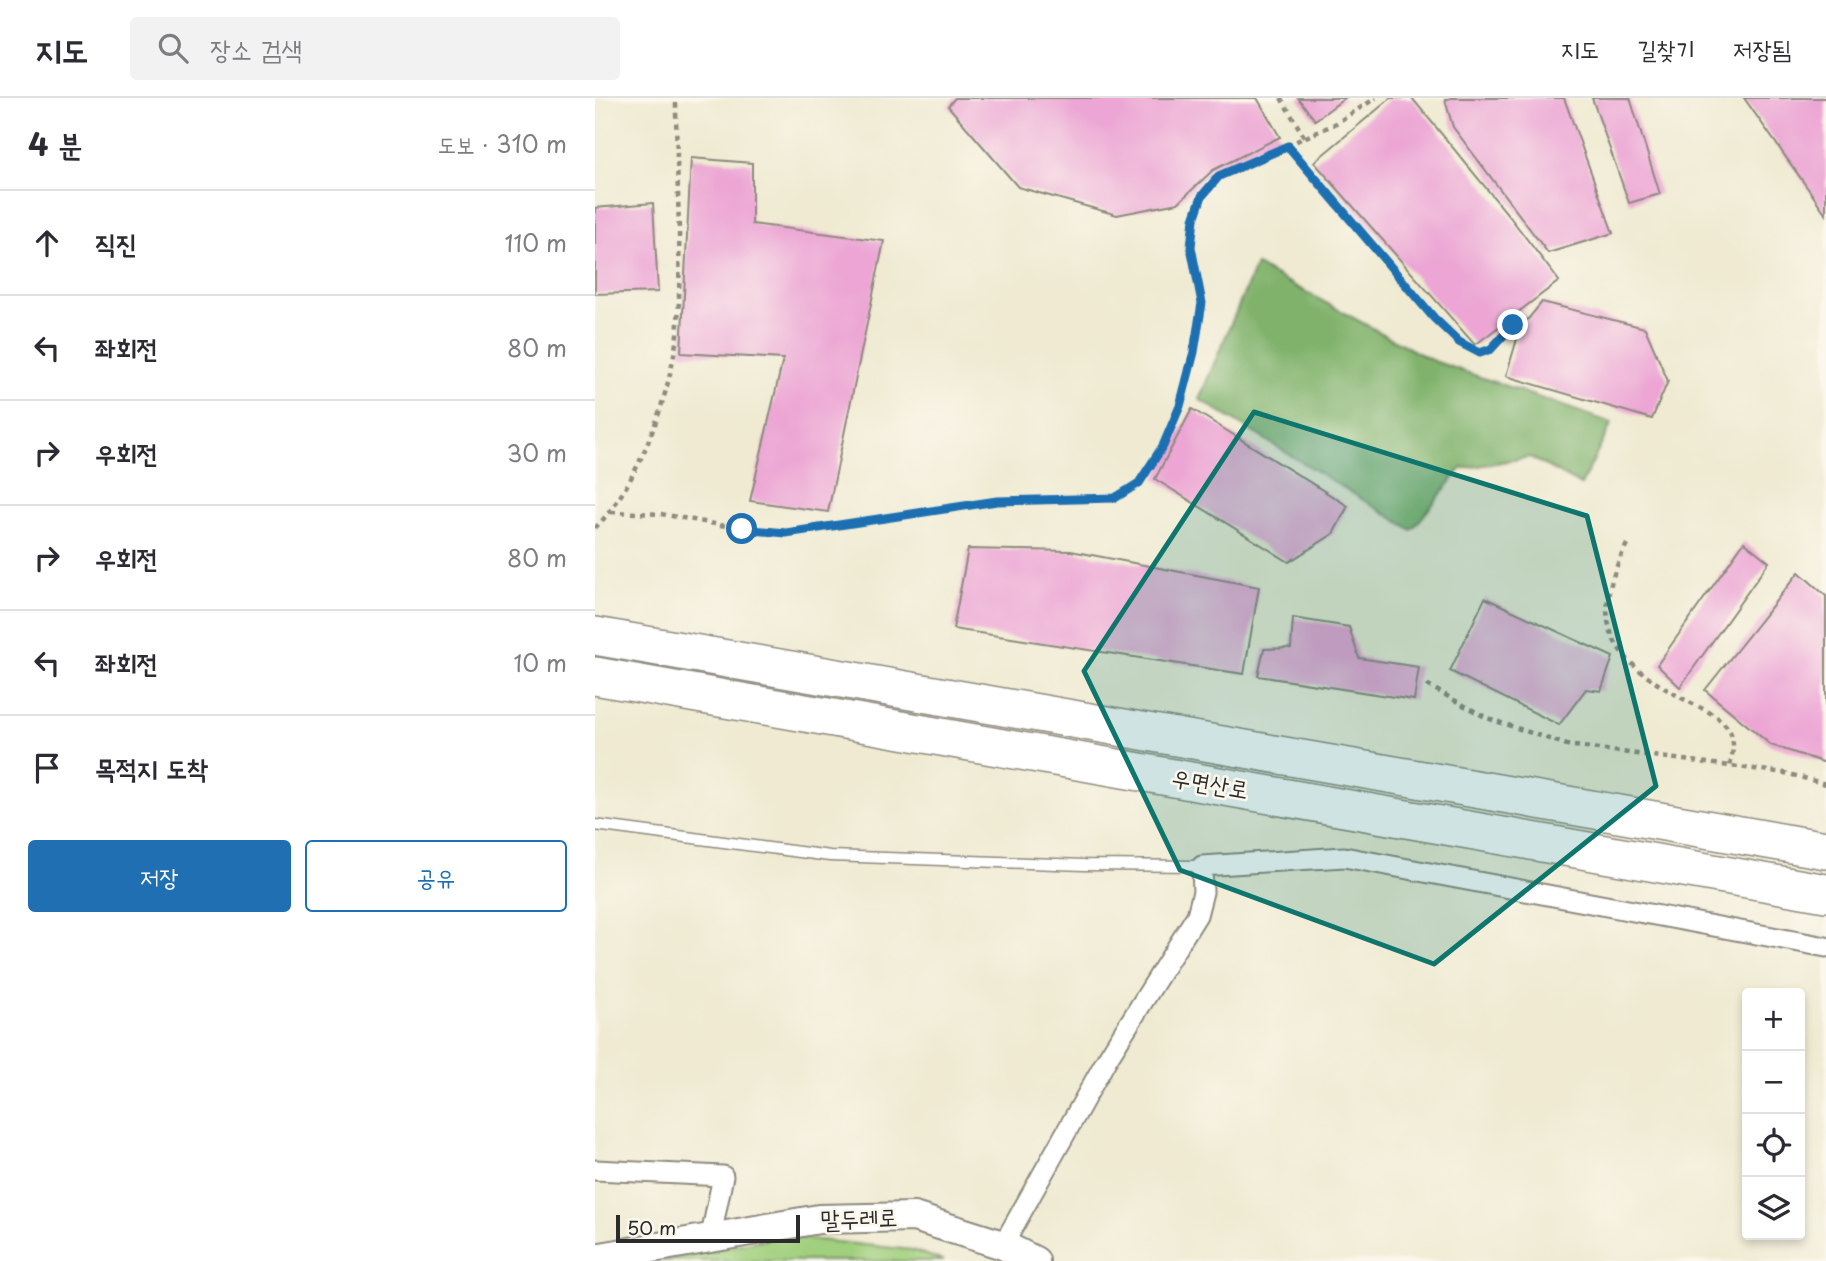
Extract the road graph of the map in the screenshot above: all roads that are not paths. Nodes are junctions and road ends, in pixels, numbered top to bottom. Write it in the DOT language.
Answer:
graph roads {
  1 [pos="595,636"];
  2 [pos="595,676"];
  3 [pos="595,825"];
  4 [pos="1826,850"];
  5 [pos="1202,866"];
  6 [pos="1826,892"];
  7 [pos="1826,947"];
  8 [pos="595,1170"];
  9 [pos="711,1236"];
  10 [pos="1003,1245"];
  11 [pos="595,1258"];
  12 [pos="1035,1261"];
  1 -- 4 [label="highway, 우면산로"];
  2 -- 6 [label="highway, 우면산로"];
  3 -- 5 [label="lane"];
  5 -- 7 [label="street"];
  5 -- 10 [label="street"];
  8 -- 9 [label="street"];
  9 -- 10 [label="street, 말두레로"];
  9 -- 11 [label="street, 말두레로"];
  10 -- 12 [label="street, 말두레로"];
}
